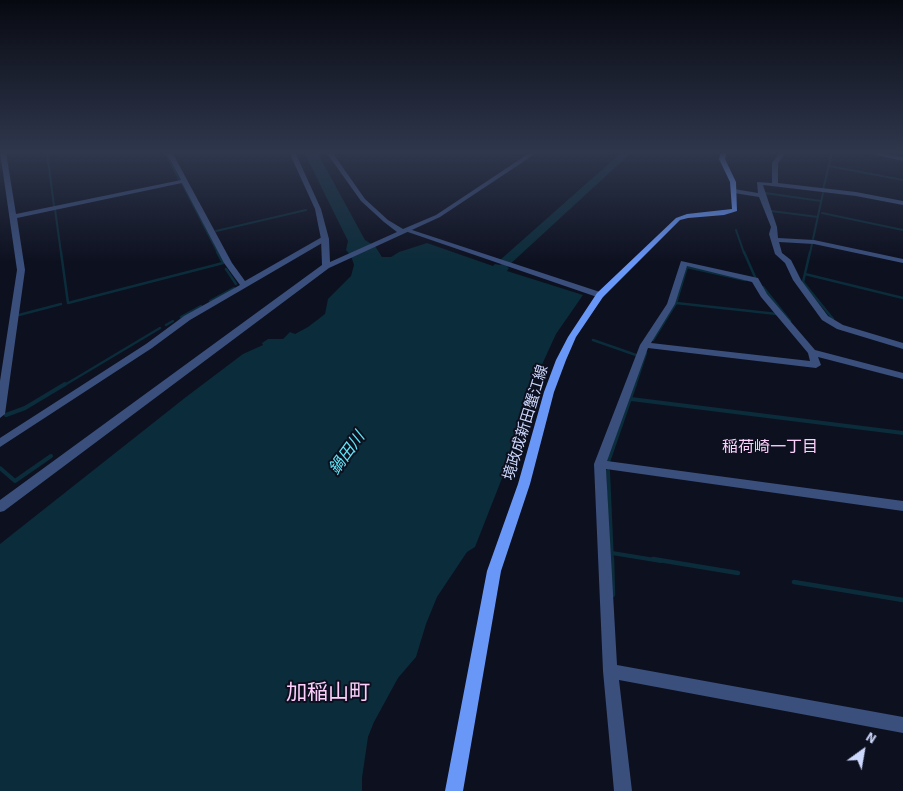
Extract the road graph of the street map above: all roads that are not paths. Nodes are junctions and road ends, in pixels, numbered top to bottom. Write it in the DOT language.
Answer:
graph roads {
  1 [pos="9,189"];
  2 [pos="145,189"];
  3 [pos="188,189"];
  4 [pos="309,189"];
  5 [pos="355,189"];
  6 [pos="479,189"];
  7 [pos="760,189"];
  8 [pos="810,189"];
  9 [pos="734,191"];
  10 [pos="762,195"];
  11 [pos="903,203"];
  12 [pos="13,216"];
  13 [pos="404,231"];
  14 [pos="325,239"];
  15 [pos="774,240"];
  16 [pos="903,261"];
  17 [pos="326,266"];
  18 [pos="244,285"];
  19 [pos="600,295"];
  20 [pos="645,345"];
  21 [pos="903,346"];
  22 [pos="812,352"];
  23 [pos="903,376"];
  24 [pos="0,414"];
  25 [pos="0,443"];
  26 [pos="600,464"];
  27 [pos="903,506"];
  28 [pos="0,507"];
  29 [pos="610,671"];
  30 [pos="903,725"];
  31 [pos="454,791"];
  32 [pos="623,791"];
  1 -- 12 [label="street"];
  2 -- 12 [label="street"];
  3 -- 18 [label="street"];
  4 -- 14 [label="street"];
  5 -- 13 [label="street"];
  6 -- 13 [label="street"];
  7 -- 10 [label="street"];
  8 -- 11 [label="street"];
  9 -- 10 [label="street"];
  9 -- 19 [label="main road, 境政成新田蟹江線"];
  10 -- 15 [label="street"];
  12 -- 24 [label="street"];
  13 -- 17 [label="street"];
  13 -- 19 [label="street"];
  14 -- 17 [label="street"];
  14 -- 18 [label="street"];
  15 -- 16 [label="street"];
  15 -- 21 [label="street"];
  17 -- 28 [label="street"];
  18 -- 25 [label="street"];
  19 -- 31 [label="main road, 境政成新田蟹江線"];
  20 -- 22 [label="street"];
  20 -- 22 [label="street"];
  20 -- 26 [label="street"];
  22 -- 23 [label="street"];
  26 -- 27 [label="street"];
  26 -- 29 [label="street"];
  29 -- 30 [label="street"];
  29 -- 32 [label="street"];
}
